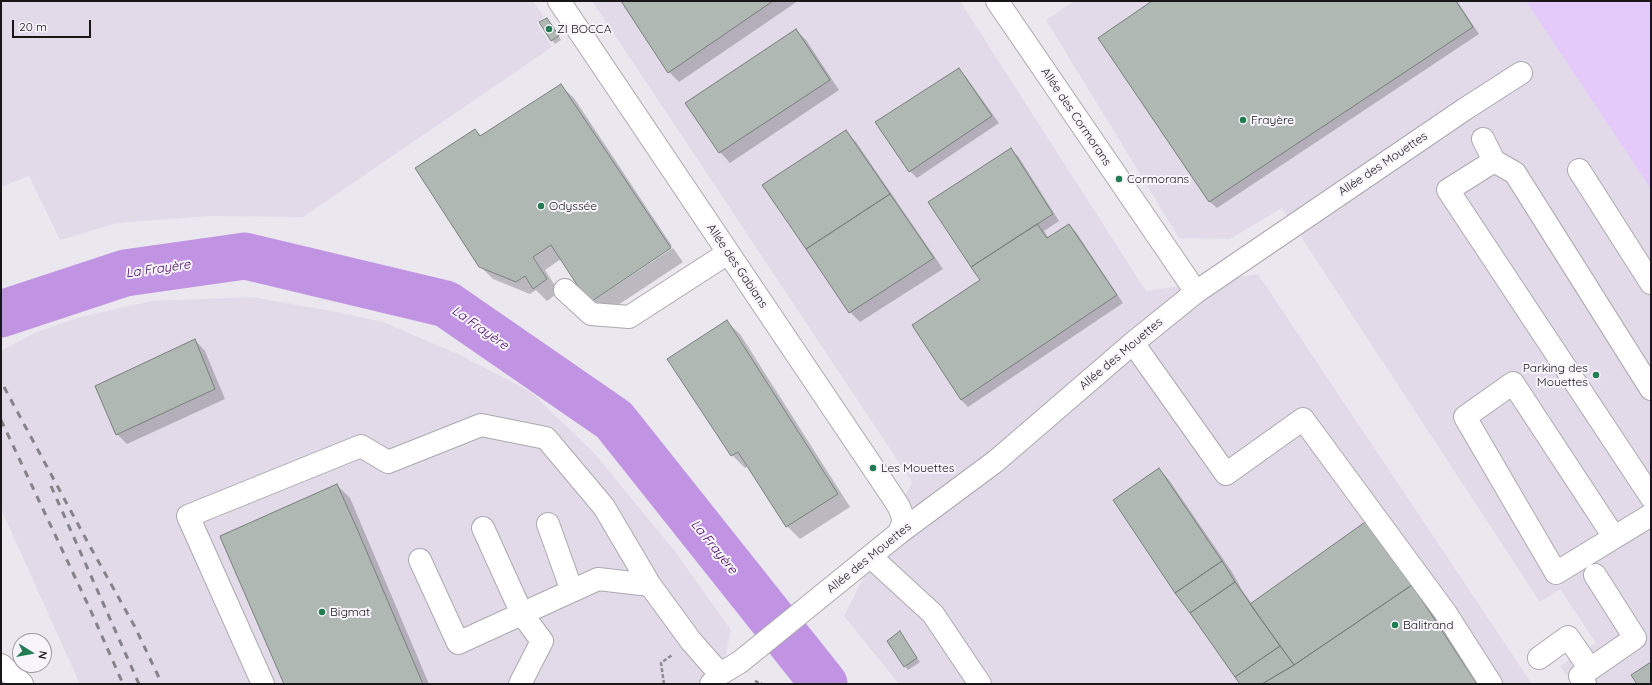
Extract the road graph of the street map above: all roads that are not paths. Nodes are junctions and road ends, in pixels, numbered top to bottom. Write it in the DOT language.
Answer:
graph roads {
  1 [pos="559,1"];
  2 [pos="997,1"];
  3 [pos="1521,73"];
  4 [pos="1465,109"];
  5 [pos="1494,160"];
  6 [pos="1579,170"];
  7 [pos="728,252"];
  8 [pos="1651,282"];
  9 [pos="565,290"];
  10 [pos="1196,292"];
  11 [pos="1133,343"];
  12 [pos="1651,389"];
  13 [pos="1651,497"];
  14 [pos="1651,515"];
  15 [pos="548,524"];
  16 [pos="484,528"];
  17 [pos="899,533"];
  18 [pos="1614,538"];
  19 [pos="871,557"];
  20 [pos="420,560"];
  21 [pos="1595,575"];
  22 [pos="650,585"];
  23 [pos="572,591"];
  24 [pos="522,614"];
  25 [pos="1539,658"];
  26 [pos="1,665"];
  27 [pos="1587,676"];
  28 [pos="730,681"];
  29 [pos="22,684"];
  30 [pos="263,684"];
  31 [pos="520,684"];
  32 [pos="980,684"];
  33 [pos="1491,684"];
  1 -- 7 [label="street, Allée des Gabians"];
  2 -- 10 [label="street, Allée des Cormorans"];
  3 -- 4 [label="street, Allée des Mouettes"];
  4 -- 5 [label="street"];
  4 -- 10 [label="street, Allée des Mouettes"];
  5 -- 12 [label="street"];
  5 -- 13 [label="street"];
  6 -- 8 [label="street"];
  7 -- 9 [label="street"];
  7 -- 17 [label="street, Allée des Gabians"];
  10 -- 11 [label="street, Allée des Mouettes"];
  11 -- 17 [label="street, Allée des Mouettes"];
  11 -- 33 [label="street"];
  14 -- 18 [label="street"];
  15 -- 23 [label="street"];
  16 -- 24 [label="street"];
  17 -- 19 [label="street, Allée des Mouettes"];
  18 -- 18 [label="street"];
  19 -- 28 [label="street, Allée des Mouettes"];
  19 -- 32 [label="street"];
  20 -- 24 [label="street"];
  21 -- 27 [label="street"];
  22 -- 23 [label="street"];
  22 -- 28 [label="street"];
  22 -- 30 [label="street"];
  23 -- 24 [label="street"];
  24 -- 31 [label="street"];
  25 -- 27 [label="street"];
  26 -- 29 [label="street"];
}
